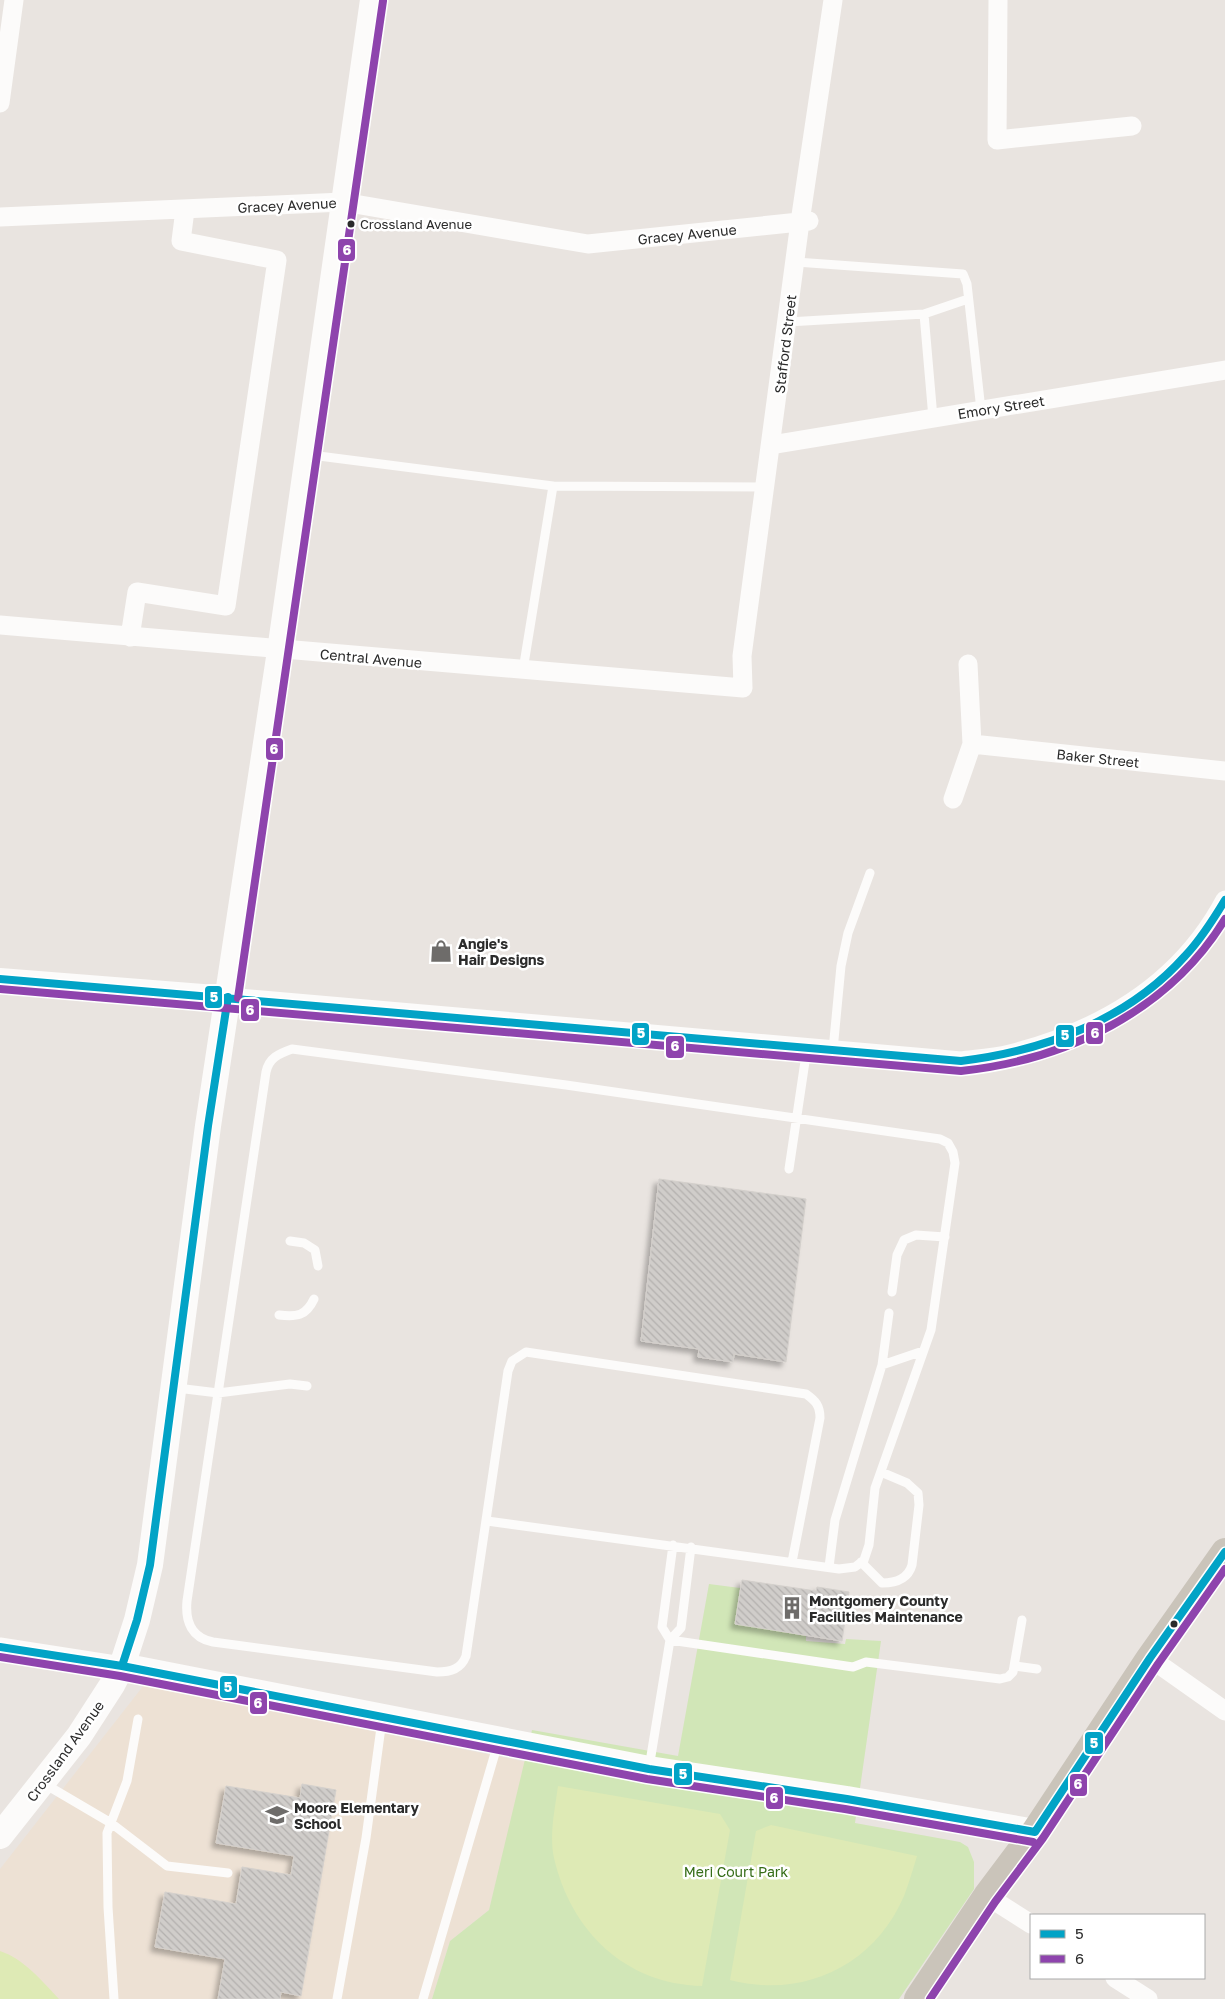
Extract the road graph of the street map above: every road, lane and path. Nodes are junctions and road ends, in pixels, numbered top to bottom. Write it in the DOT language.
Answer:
graph roads {
  1 [pos="14,0"];
  2 [pos="373,0"];
  3 [pos="833,0"];
  4 [pos="998,0"];
  5 [pos="2,72"];
  6 [pos="0,103"];
  7 [pos="1132,126"];
  8 [pos="342,202"];
  9 [pos="185,210"];
  10 [pos="0,217"];
  11 [pos="804,222"];
  12 [pos="796,262"];
  13 [pos="968,299"];
  14 [pos="924,314"];
  15 [pos="788,322"];
  16 [pos="1225,370"];
  17 [pos="981,410"];
  18 [pos="933,418"];
  19 [pos="777,444"];
  20 [pos="307,455"];
  21 [pos="553,486"];
  22 [pos="766,486"];
  23 [pos="0,625"];
  24 [pos="130,637"];
  25 [pos="280,651"];
  26 [pos="968,664"];
  27 [pos="523,670"];
  28 [pos="743,688"];
  29 [pos="972,744"];
  30 [pos="1225,771"];
  31 [pos="952,799"];
  32 [pos="870,873"];
  33 [pos="1225,900"];
  34 [pos="0,978"];
  35 [pos="228,997"];
  36 [pos="807,1048"];
  37 [pos="833,1050"];
  38 [pos="796,1119"];
  39 [pos="789,1169"];
  40 [pos="946,1237"];
  41 [pos="290,1240"];
  42 [pos="318,1266"];
  43 [pos="892,1292"];
  44 [pos="314,1299"];
  45 [pos="889,1313"];
  46 [pos="279,1315"];
  47 [pos="923,1351"];
  48 [pos="882,1365"];
  49 [pos="307,1386"];
  50 [pos="174,1387"];
  51 [pos="218,1393"];
  52 [pos="880,1472"];
  53 [pos="487,1521"];
  54 [pos="673,1545"];
  55 [pos="692,1547"];
  56 [pos="1225,1552"];
  57 [pos="792,1562"];
  58 [pos="861,1562"];
  59 [pos="829,1567"];
  60 [pos="1022,1620"];
  61 [pos="670,1640"];
  62 [pos="0,1647"];
  63 [pos="1150,1658"];
  64 [pos="122,1666"];
  65 [pos="1015,1666"];
  66 [pos="1037,1669"];
  67 [pos="1225,1711"];
  68 [pos="383,1717"];
  69 [pos="138,1720"];
  70 [pos="499,1740"];
  71 [pos="649,1769"];
  72 [pos="43,1783"];
  73 [pos="111,1823"];
  74 [pos="1035,1832"];
  75 [pos="0,1836"];
  76 [pos="228,1873"];
  77 [pos="987,1896"];
  78 [pos="1030,1923"];
  79 [pos="1117,1979"];
  80 [pos="114,1999"];
  81 [pos="337,1999"];
  82 [pos="423,1999"];
  83 [pos="918,1999"];
  84 [pos="1148,1999"];
  1 -- 5 [label="street"];
  2 -- 8 [label="main road, Crossland Avenue"];
  3 -- 11 [label="street, Stafford Street"];
  4 -- 7 [label="street"];
  5 -- 6 [label="street"];
  8 -- 9 [label="street, Gracey Avenue"];
  8 -- 11 [label="street, Gracey Avenue"];
  8 -- 20 [label="main road, Crossland Avenue"];
  9 -- 10 [label="street, Gracey Avenue"];
  9 -- 24 [label="street"];
  11 -- 12 [label="street, Stafford Street"];
  12 -- 13 [label="lane"];
  12 -- 15 [label="street, Stafford Street"];
  13 -- 14 [label="lane"];
  13 -- 17 [label="lane"];
  14 -- 15 [label="lane"];
  14 -- 18 [label="lane"];
  15 -- 22 [label="street, Stafford Street"];
  16 -- 17 [label="street, Emory Street"];
  17 -- 18 [label="street, Emory Street"];
  18 -- 19 [label="street, Emory Street"];
  20 -- 21 [label="lane"];
  20 -- 25 [label="main road, Crossland Avenue"];
  21 -- 22 [label="lane"];
  21 -- 27 [label="lane"];
  22 -- 28 [label="street, Stafford Street"];
  23 -- 24 [label="street, Central Avenue"];
  24 -- 25 [label="street, Central Avenue"];
  25 -- 27 [label="street, Central Avenue"];
  25 -- 35 [label="main road, Crossland Avenue"];
  26 -- 29 [label="street"];
  27 -- 28 [label="street, Central Avenue"];
  29 -- 30 [label="street, Baker Street"];
  29 -- 31 [label="street"];
  32 -- 37 [label="lane"];
  33 -- 37 [label="street"];
  34 -- 35 [label="street"];
  35 -- 36 [label="street"];
  35 -- 50 [label="main road, Crossland Avenue"];
  36 -- 37 [label="street"];
  36 -- 38 [label="lane"];
  38 -- 39 [label="lane"];
  38 -- 40 [label="lane"];
  38 -- 51 [label="lane"];
  40 -- 43 [label="lane"];
  40 -- 47 [label="lane"];
  41 -- 42 [label="lane"];
  44 -- 46 [label="lane"];
  45 -- 48 [label="lane"];
  47 -- 48 [label="lane"];
  47 -- 52 [label="lane"];
  48 -- 59 [label="lane"];
  49 -- 51 [label="lane"];
  50 -- 51 [label="lane"];
  50 -- 64 [label="main road, Crossland Avenue"];
  51 -- 53 [label="lane"];
  52 -- 58 [label="lane"];
  52 -- 58 [label="lane"];
  53 -- 54 [label="lane"];
  53 -- 57 [label="lane"];
  54 -- 55 [label="lane"];
  54 -- 61 [label="lane"];
  55 -- 57 [label="lane"];
  55 -- 61 [label="lane"];
  56 -- 63 [label="main road"];
  57 -- 59 [label="lane"];
  58 -- 59 [label="lane"];
  60 -- 65 [label="lane"];
  61 -- 65 [label="lane"];
  61 -- 71 [label="lane"];
  62 -- 64 [label="street"];
  63 -- 67 [label="street"];
  63 -- 74 [label="main road"];
  64 -- 68 [label="main road"];
  64 -- 72 [label="main road, Crossland Avenue"];
  65 -- 66 [label="lane"];
  68 -- 70 [label="main road"];
  68 -- 81 [label="lane"];
  69 -- 73 [label="lane"];
  70 -- 71 [label="main road"];
  70 -- 82 [label="lane"];
  71 -- 74 [label="main road"];
  72 -- 73 [label="lane"];
  72 -- 75 [label="main road, Crossland Avenue"];
  73 -- 76 [label="lane"];
  73 -- 80 [label="lane"];
  74 -- 77 [label="main road"];
  77 -- 78 [label="street"];
  77 -- 83 [label="main road"];
  79 -- 84 [label="street"];
}
